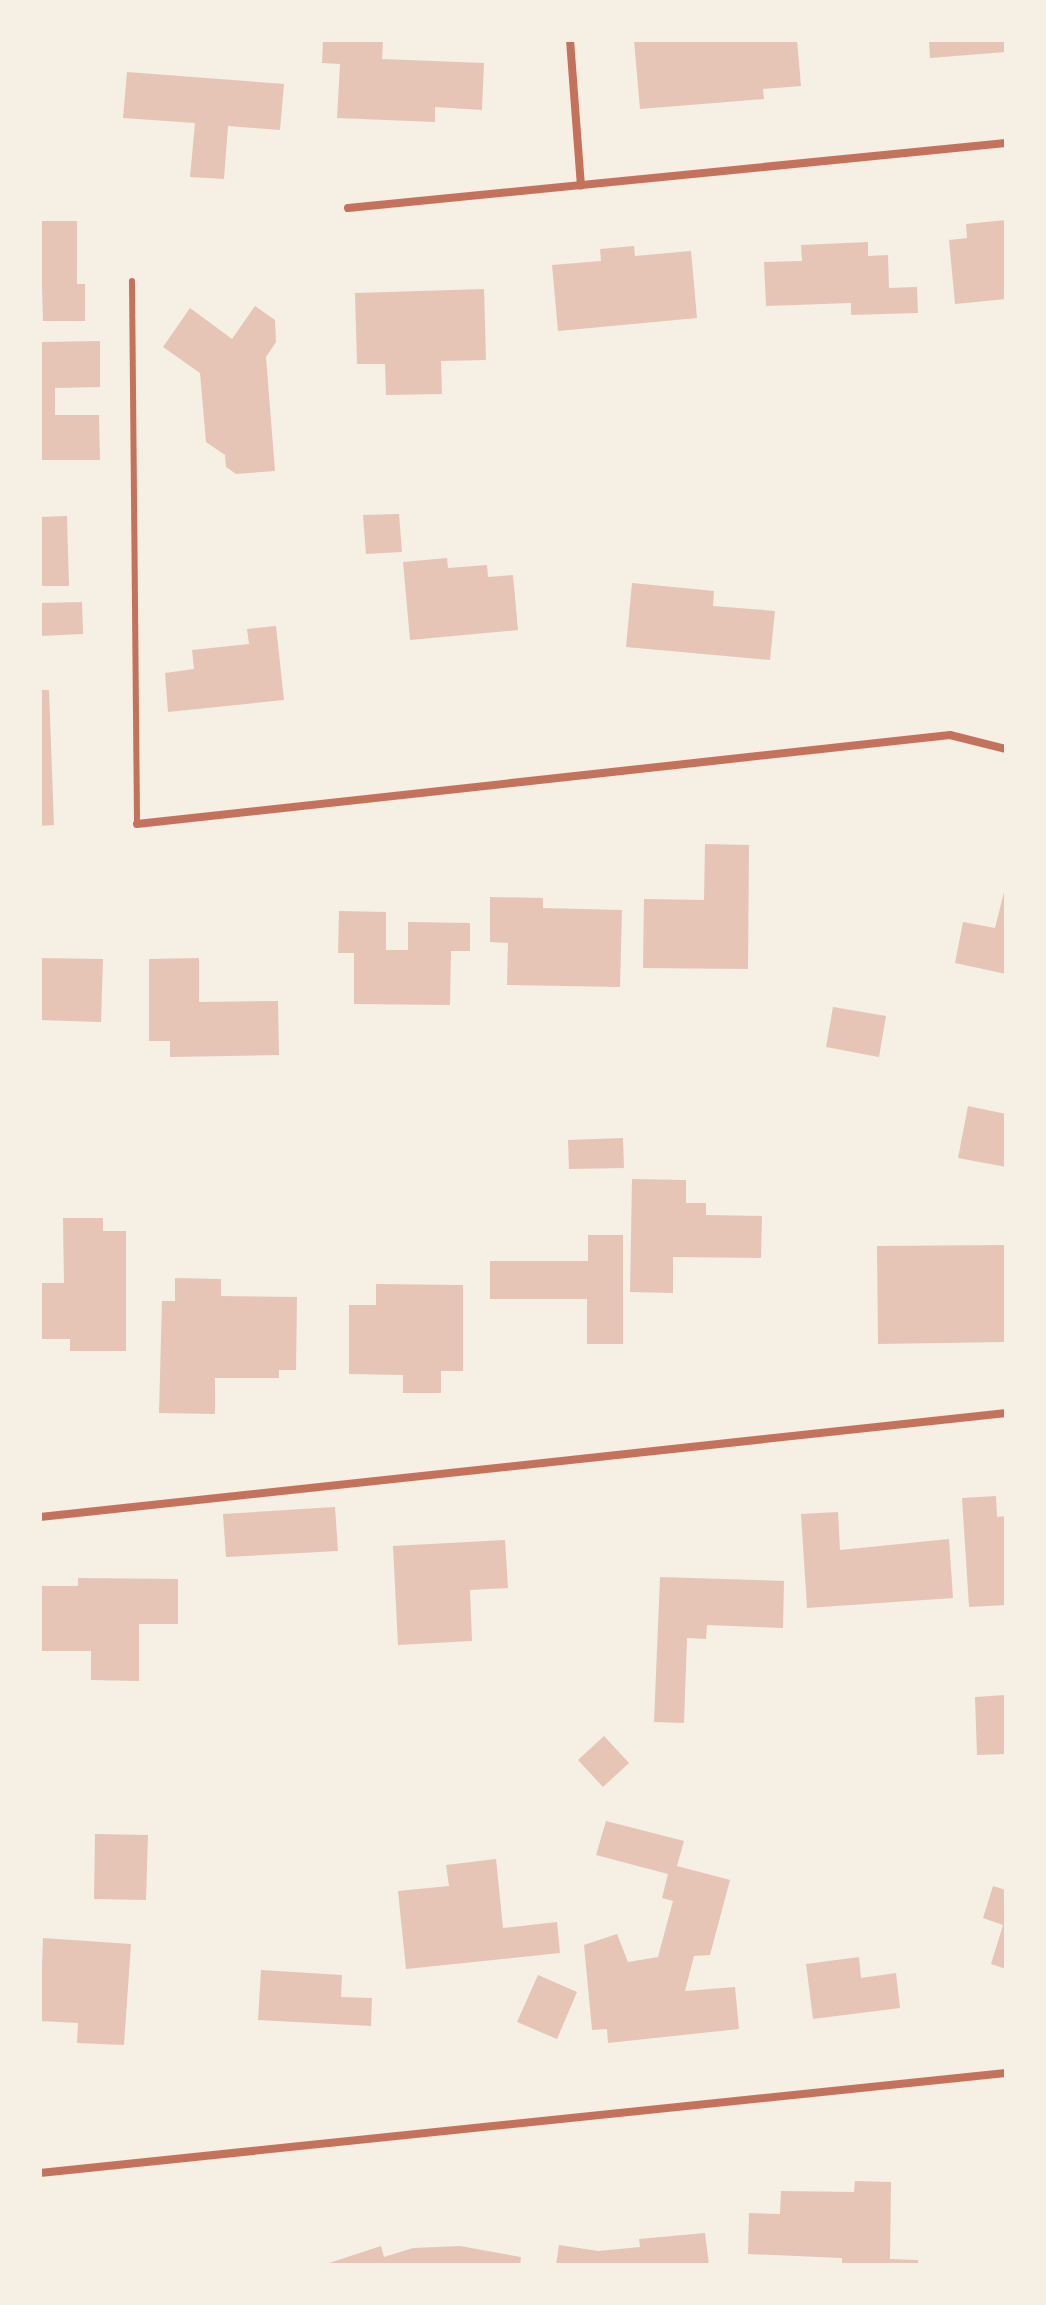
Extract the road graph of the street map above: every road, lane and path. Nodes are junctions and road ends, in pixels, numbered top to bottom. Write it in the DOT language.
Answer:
graph roads {
  1 [pos="570,40"];
  2 [pos="1006,143"];
  3 [pos="581,186"];
  4 [pos="348,208"];
  5 [pos="132,281"];
  6 [pos="1006,749"];
  7 [pos="137,824"];
  8 [pos="1006,1413"];
  9 [pos="40,1517"];
  10 [pos="1006,2073"];
  11 [pos="40,2173"];
  1 -- 3 [label="street"];
  2 -- 3 [label="street"];
  3 -- 4 [label="street"];
  5 -- 7 [label="lane"];
  6 -- 7 [label="street"];
  8 -- 9 [label="street"];
  10 -- 11 [label="street"];
}
